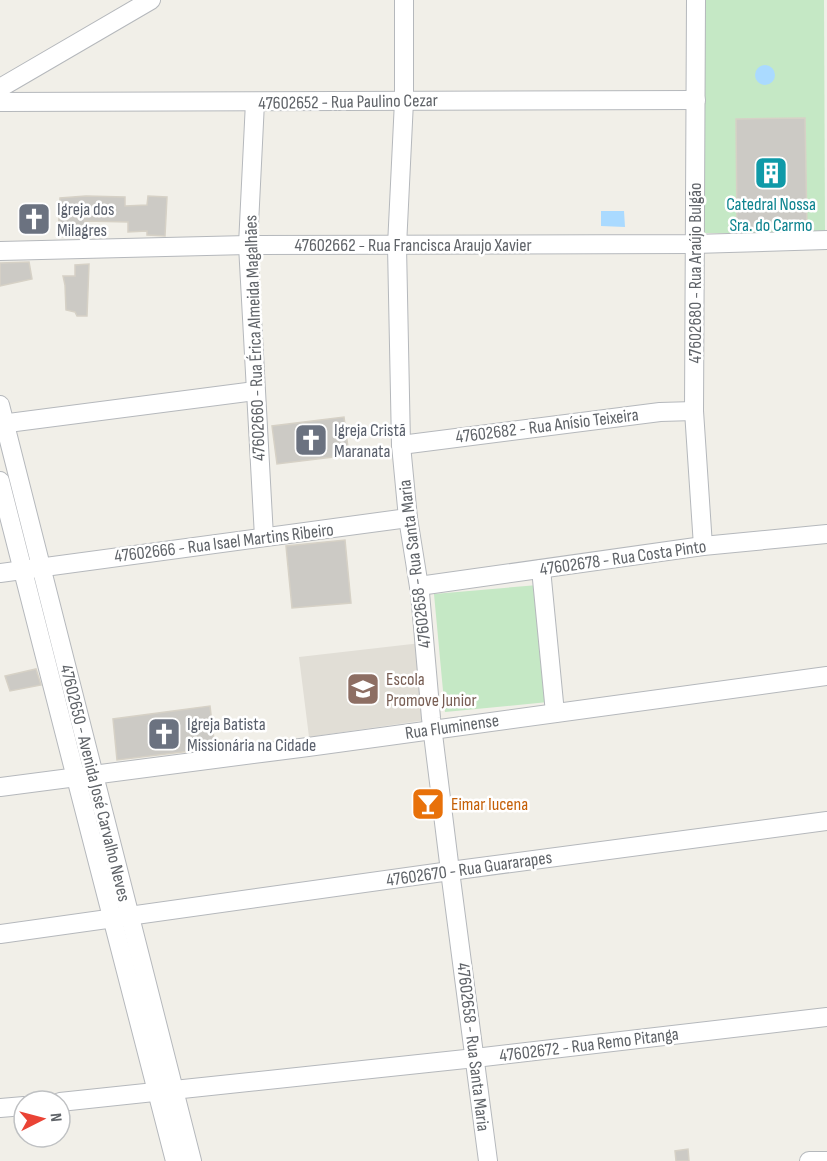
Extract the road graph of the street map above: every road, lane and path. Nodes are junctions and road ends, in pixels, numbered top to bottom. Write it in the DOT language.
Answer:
graph roads {
  1 [pos="134,0"];
  2 [pos="151,0"];
  3 [pos="404,0"];
  4 [pos="696,0"];
  5 [pos="0,78"];
  6 [pos="0,88"];
  7 [pos="696,100"];
  8 [pos="404,101"];
  9 [pos="0,102"];
  10 [pos="255,102"];
  11 [pos="827,240"];
  12 [pos="694,244"];
  13 [pos="248,245"];
  14 [pos="397,246"];
  15 [pos="0,251"];
  16 [pos="255,391"];
  17 [pos="0,405"];
  18 [pos="694,411"];
  19 [pos="2,424"];
  20 [pos="401,445"];
  21 [pos="0,481"];
  22 [pos="408,518"];
  23 [pos="827,534"];
  24 [pos="264,537"];
  25 [pos="704,546"];
  26 [pos="31,568"];
  27 [pos="541,569"];
  28 [pos="0,573"];
  29 [pos="419,586"];
  30 [pos="827,676"];
  31 [pos="555,713"];
  32 [pos="433,730"];
  33 [pos="85,776"];
  34 [pos="0,787"];
  35 [pos="827,821"];
  36 [pos="450,871"];
  37 [pos="120,918"];
  38 [pos="0,934"];
  39 [pos="827,1017"];
  40 [pos="475,1058"];
  41 [pos="165,1092"];
  42 [pos="72,1101"];
  43 [pos="175,1161"];
  44 [pos="192,1161"];
  45 [pos="488,1161"];
  46 [pos="809,1161"];
  47 [pos="827,1161"];
  1 -- 5 [label="street"];
  2 -- 6 [label="street"];
  3 -- 8 [label="street, 47602658 - Rua Santa Maria"];
  4 -- 7 [label="street, 47602680 - Rua Araújo Bulgão"];
  7 -- 8 [label="street, 47602652 - Rua Paulino Cezar"];
  7 -- 12 [label="street, 47602680 - Rua Araújo Bulgão"];
  8 -- 10 [label="street, 47602652 - Rua Paulino Cezar"];
  8 -- 14 [label="street, 47602658 - Rua Santa Maria"];
  9 -- 10 [label="street, 47602652 - Rua Paulino Cezar"];
  10 -- 13 [label="street, 47602660 - Rua Érica Almeida Magalhães"];
  11 -- 12 [label="street, 47602662 - Rua Francisca Araujo Xavier"];
  12 -- 14 [label="street, 47602662 - Rua Francisca Araujo Xavier"];
  12 -- 18 [label="street, 47602680 - Rua Araújo Bulgão"];
  13 -- 14 [label="street, 47602662 - Rua Francisca Araujo Xavier"];
  13 -- 15 [label="street, 47602662 - Rua Francisca Araujo Xavier"];
  13 -- 16 [label="street, 47602660 - Rua Érica Almeida Magalhães"];
  14 -- 20 [label="street, 47602658 - Rua Santa Maria"];
  16 -- 19 [label="street"];
  16 -- 24 [label="street, 47602660 - Rua Érica Almeida Magalhães"];
  17 -- 19 [label="street, 47602650 - Avenida José Carvalho Neves"];
  18 -- 20 [label="street, 47602682 - Rua Anísio Teixeira"];
  18 -- 25 [label="street, 47602680 - Rua Araújo Bulgão"];
  19 -- 26 [label="street, 47602650 - Avenida José Carvalho Neves"];
  20 -- 22 [label="street, 47602658 - Rua Santa Maria"];
  21 -- 26 [label="street"];
  22 -- 24 [label="street, 47602666 - Rua Isael Martins Ribeiro"];
  22 -- 29 [label="street, 47602658 - Rua Santa Maria"];
  23 -- 25 [label="street, 47602678 - Rua Costa Pinto"];
  24 -- 26 [label="street, 47602666 - Rua Isael Martins Ribeiro"];
  25 -- 27 [label="street, 47602678 - Rua Costa Pinto"];
  26 -- 28 [label="street, 47602666 - Rua Isael Martins Ribeiro"];
  26 -- 33 [label="street, 47602650 - Avenida José Carvalho Neves"];
  27 -- 29 [label="street, 47602678 - Rua Costa Pinto"];
  27 -- 31 [label="street"];
  29 -- 32 [label="street, 47602658 - Rua Santa Maria"];
  30 -- 31 [label="street, Rua Fluminense"];
  31 -- 32 [label="street, Rua Fluminense"];
  32 -- 33 [label="street, Rua Fluminense"];
  32 -- 36 [label="street, 47602658 - Rua Santa Maria"];
  33 -- 34 [label="street, Rua Fluminense"];
  33 -- 37 [label="street, 47602650 - Avenida José Carvalho Neves"];
  35 -- 36 [label="street, 47602670 - Rua Guararapes"];
  36 -- 37 [label="street, 47602670 - Rua Guararapes"];
  36 -- 40 [label="street, 47602658 - Rua Santa Maria"];
  37 -- 38 [label="street, 47602670 - Rua Guararapes"];
  37 -- 41 [label="street, 47602650 - Avenida José Carvalho Neves"];
  39 -- 40 [label="street, 47602672 - Rua Remo Pitanga"];
  40 -- 41 [label="street, 47602672 - Rua Remo Pitanga"];
  40 -- 45 [label="street, 47602658 - Rua Santa Maria"];
  41 -- 42 [label="street, 47602672 - Rua Remo Pitanga"];
  41 -- 43 [label="street"];
  41 -- 44 [label="street"];
  46 -- 47 [label="street"];
}
